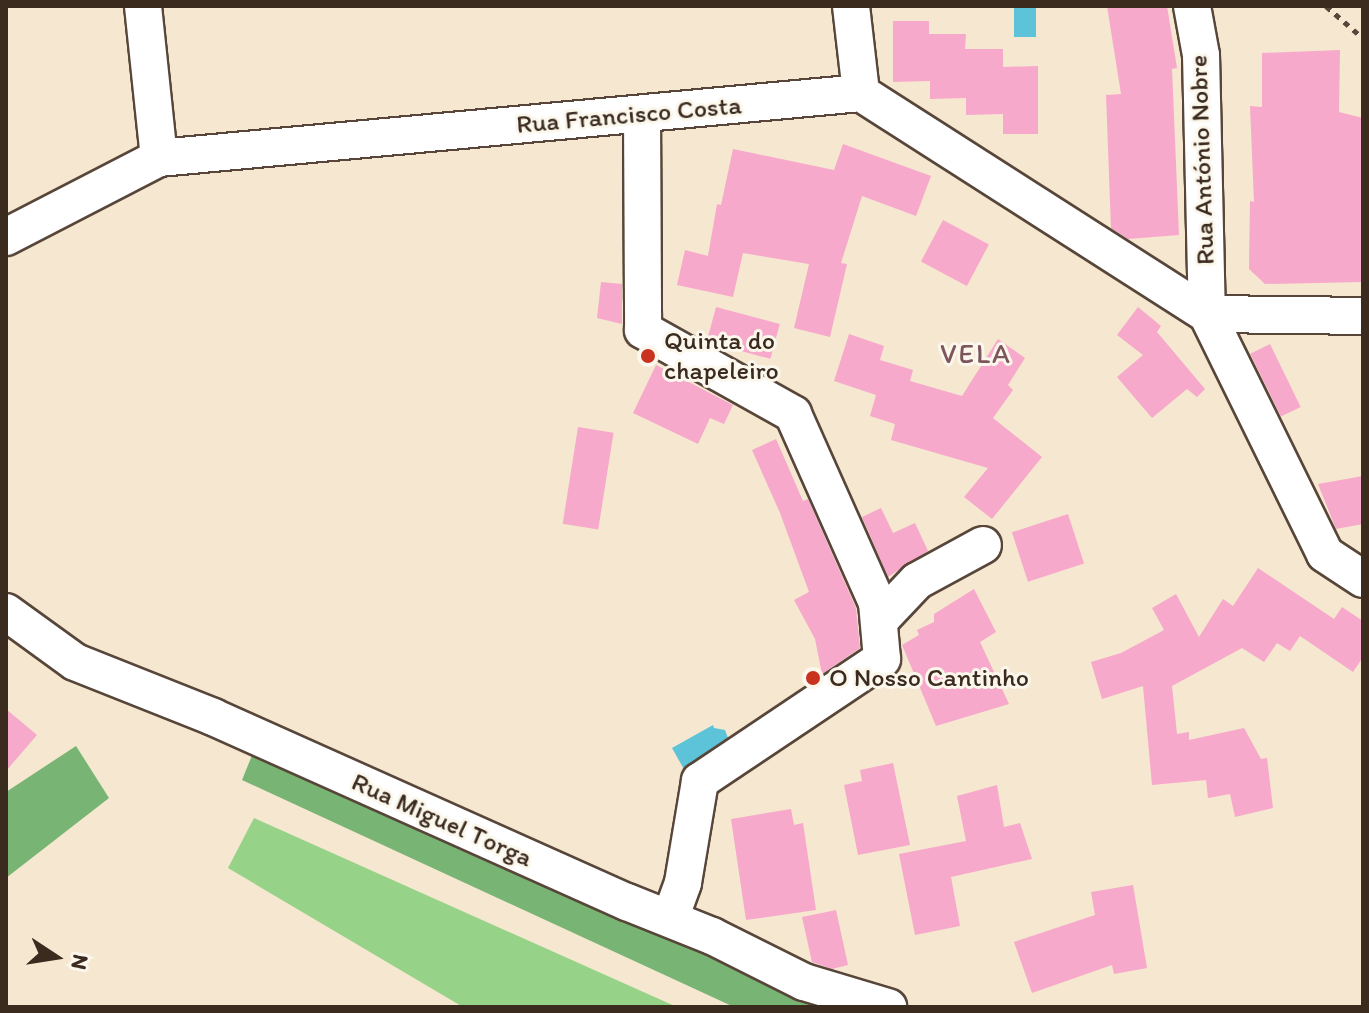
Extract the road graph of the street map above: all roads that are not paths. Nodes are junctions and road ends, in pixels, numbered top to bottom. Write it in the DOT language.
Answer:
graph roads {
  1 [pos="143,6"];
  2 [pos="851,6"];
  3 [pos="1192,6"];
  4 [pos="861,93"];
  5 [pos="642,114"];
  6 [pos="159,158"];
  7 [pos="6,237"];
  8 [pos="1207,314"];
  9 [pos="1363,316"];
  10 [pos="983,545"];
  11 [pos="1363,579"];
  12 [pos="6,612"];
  13 [pos="879,621"];
  14 [pos="670,918"];
  15 [pos="888,1007"];
  1 -- 6 [label="street"];
  2 -- 4 [label="street"];
  3 -- 8 [label="street, Rua António Nobre"];
  4 -- 5 [label="street, Rua Francisco Costa"];
  4 -- 8 [label="street"];
  5 -- 6 [label="street, Rua Francisco Costa"];
  5 -- 13 [label="street"];
  6 -- 7 [label="street, Rua Francisco Costa"];
  8 -- 9 [label="street"];
  8 -- 11 [label="street"];
  10 -- 13 [label="street"];
  12 -- 14 [label="street, Rua Miguel Torga"];
  13 -- 14 [label="street"];
  14 -- 15 [label="street, Rua Miguel Torga"];
}
